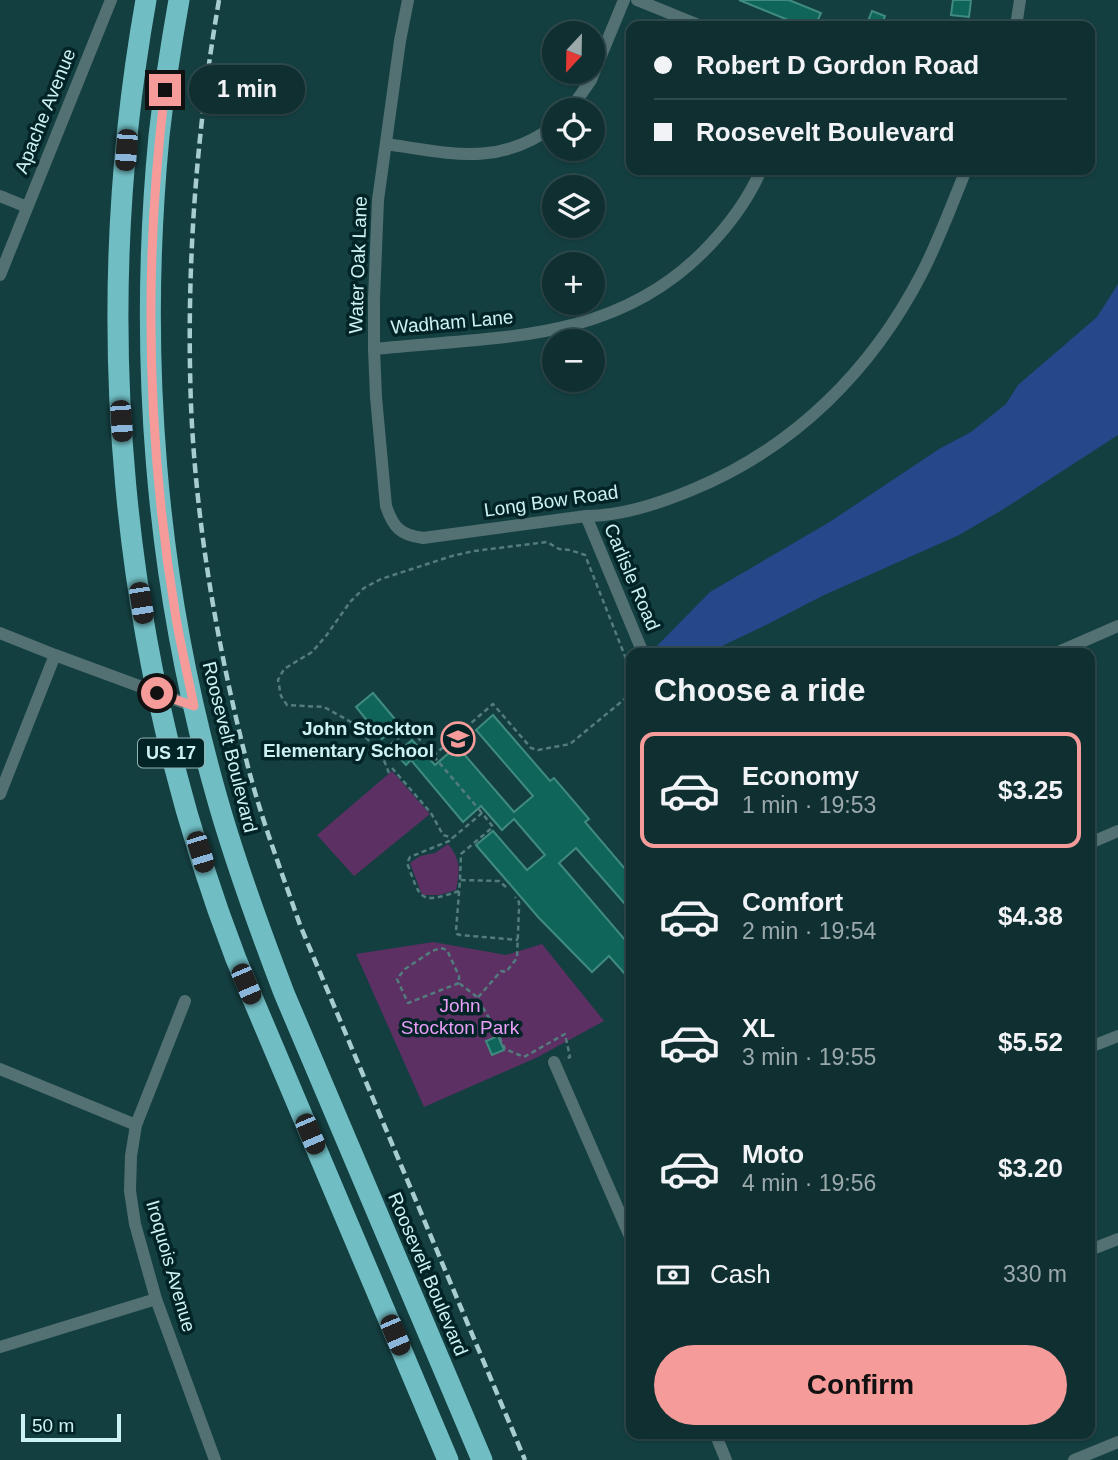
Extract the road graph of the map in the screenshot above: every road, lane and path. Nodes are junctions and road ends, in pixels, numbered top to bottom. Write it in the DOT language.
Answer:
graph roads {
  1 [pos="111,0"];
  2 [pos="146,0"];
  3 [pos="179,0"];
  4 [pos="408,0"];
  5 [pos="624,0"];
  6 [pos="637,0"];
  7 [pos="1020,0"];
  8 [pos="689,21"];
  9 [pos="1017,21"];
  10 [pos="579,98"];
  11 [pos="542,134"];
  12 [pos="386,144"];
  13 [pos="758,175"];
  14 [pos="964,175"];
  15 [pos="0,196"];
  16 [pos="27,207"];
  17 [pos="0,275"];
  18 [pos="374,349"];
  19 [pos="586,516"];
  20 [pos="398,530"];
  21 [pos="1118,626"];
  22 [pos="0,633"];
  23 [pos="641,648"];
  24 [pos="1067,648"];
  25 [pos="55,655"];
  26 [pos="626,659"];
  27 [pos="157,693"];
  28 [pos="626,697"];
  29 [pos="194,706"];
  30 [pos="381,753"];
  31 [pos="433,756"];
  32 [pos="393,768"];
  33 [pos="389,773"];
  34 [pos="0,794"];
  35 [pos="482,813"];
  36 [pos="1118,831"];
  37 [pos="453,838"];
  38 [pos="1095,841"];
  39 [pos="460,880"];
  40 [pos="506,887"];
  41 [pos="459,891"];
  42 [pos="515,897"];
  43 [pos="518,940"];
  44 [pos="459,983"];
  45 [pos="477,997"];
  46 [pos="185,1001"];
  47 [pos="467,1010"];
  48 [pos="1118,1036"];
  49 [pos="1095,1046"];
  50 [pos="554,1062"];
  51 [pos="0,1069"];
  52 [pos="136,1125"];
  53 [pos="626,1227"];
  54 [pos="1118,1239"];
  55 [pos="1095,1248"];
  56 [pos="156,1299"];
  57 [pos="0,1347"];
  58 [pos="717,1439"];
  59 [pos="1118,1441"];
  60 [pos="215,1460"];
  61 [pos="448,1460"];
  62 [pos="482,1460"];
  63 [pos="726,1460"];
  64 [pos="1074,1460"];
  1 -- 16 [label="street, Apache Avenue"];
  2 -- 27 [label="highway, US 17"];
  3 -- 29 [label="highway, Roosevelt Boulevard / US 17"];
  4 -- 12 [label="street, Water Oak Lane"];
  5 -- 10 [label="street"];
  6 -- 8 [label="street"];
  7 -- 9 [label="street"];
  11 -- 12 [label="street"];
  12 -- 18 [label="street, Water Oak Lane"];
  13 -- 18 [label="street, Wadham Lane"];
  14 -- 19 [label="street, Long Bow Road"];
  15 -- 16 [label="street"];
  16 -- 17 [label="street, Apache Avenue"];
  18 -- 20 [label="street, Water Oak Lane"];
  19 -- 20 [label="street, Long Bow Road"];
  19 -- 23 [label="street, Carlisle Road"];
  21 -- 24 [label="street"];
  22 -- 25 [label="street"];
  25 -- 27 [label="street"];
  25 -- 34 [label="street"];
  26 -- 30 [label="path"];
  27 -- 29 [label="street"];
  27 -- 61 [label="highway, US 17"];
  28 -- 31 [label="path"];
  29 -- 62 [label="highway, Roosevelt Boulevard / US 17"];
  30 -- 31 [label="path"];
  30 -- 33 [label="path"];
  31 -- 35 [label="path"];
  32 -- 37 [label="path"];
  35 -- 37 [label="path"];
  35 -- 39 [label="path"];
  36 -- 38 [label="street"];
  37 -- 41 [label="path"];
  39 -- 40 [label="path"];
  39 -- 41 [label="path"];
  41 -- 43 [label="path"];
  42 -- 43 [label="path"];
  43 -- 45 [label="path"];
  44 -- 44 [label="path"];
  44 -- 45 [label="path"];
  45 -- 47 [label="path"];
  45 -- 50 [label="path"];
  46 -- 52 [label="street, Iroquois Avenue"];
  48 -- 49 [label="street"];
  50 -- 53 [label="street"];
  51 -- 52 [label="street"];
  52 -- 56 [label="street, Iroquois Avenue"];
  54 -- 55 [label="street"];
  56 -- 57 [label="street"];
  56 -- 60 [label="street, Iroquois Avenue"];
  58 -- 63 [label="street"];
  59 -- 64 [label="street"];
}
